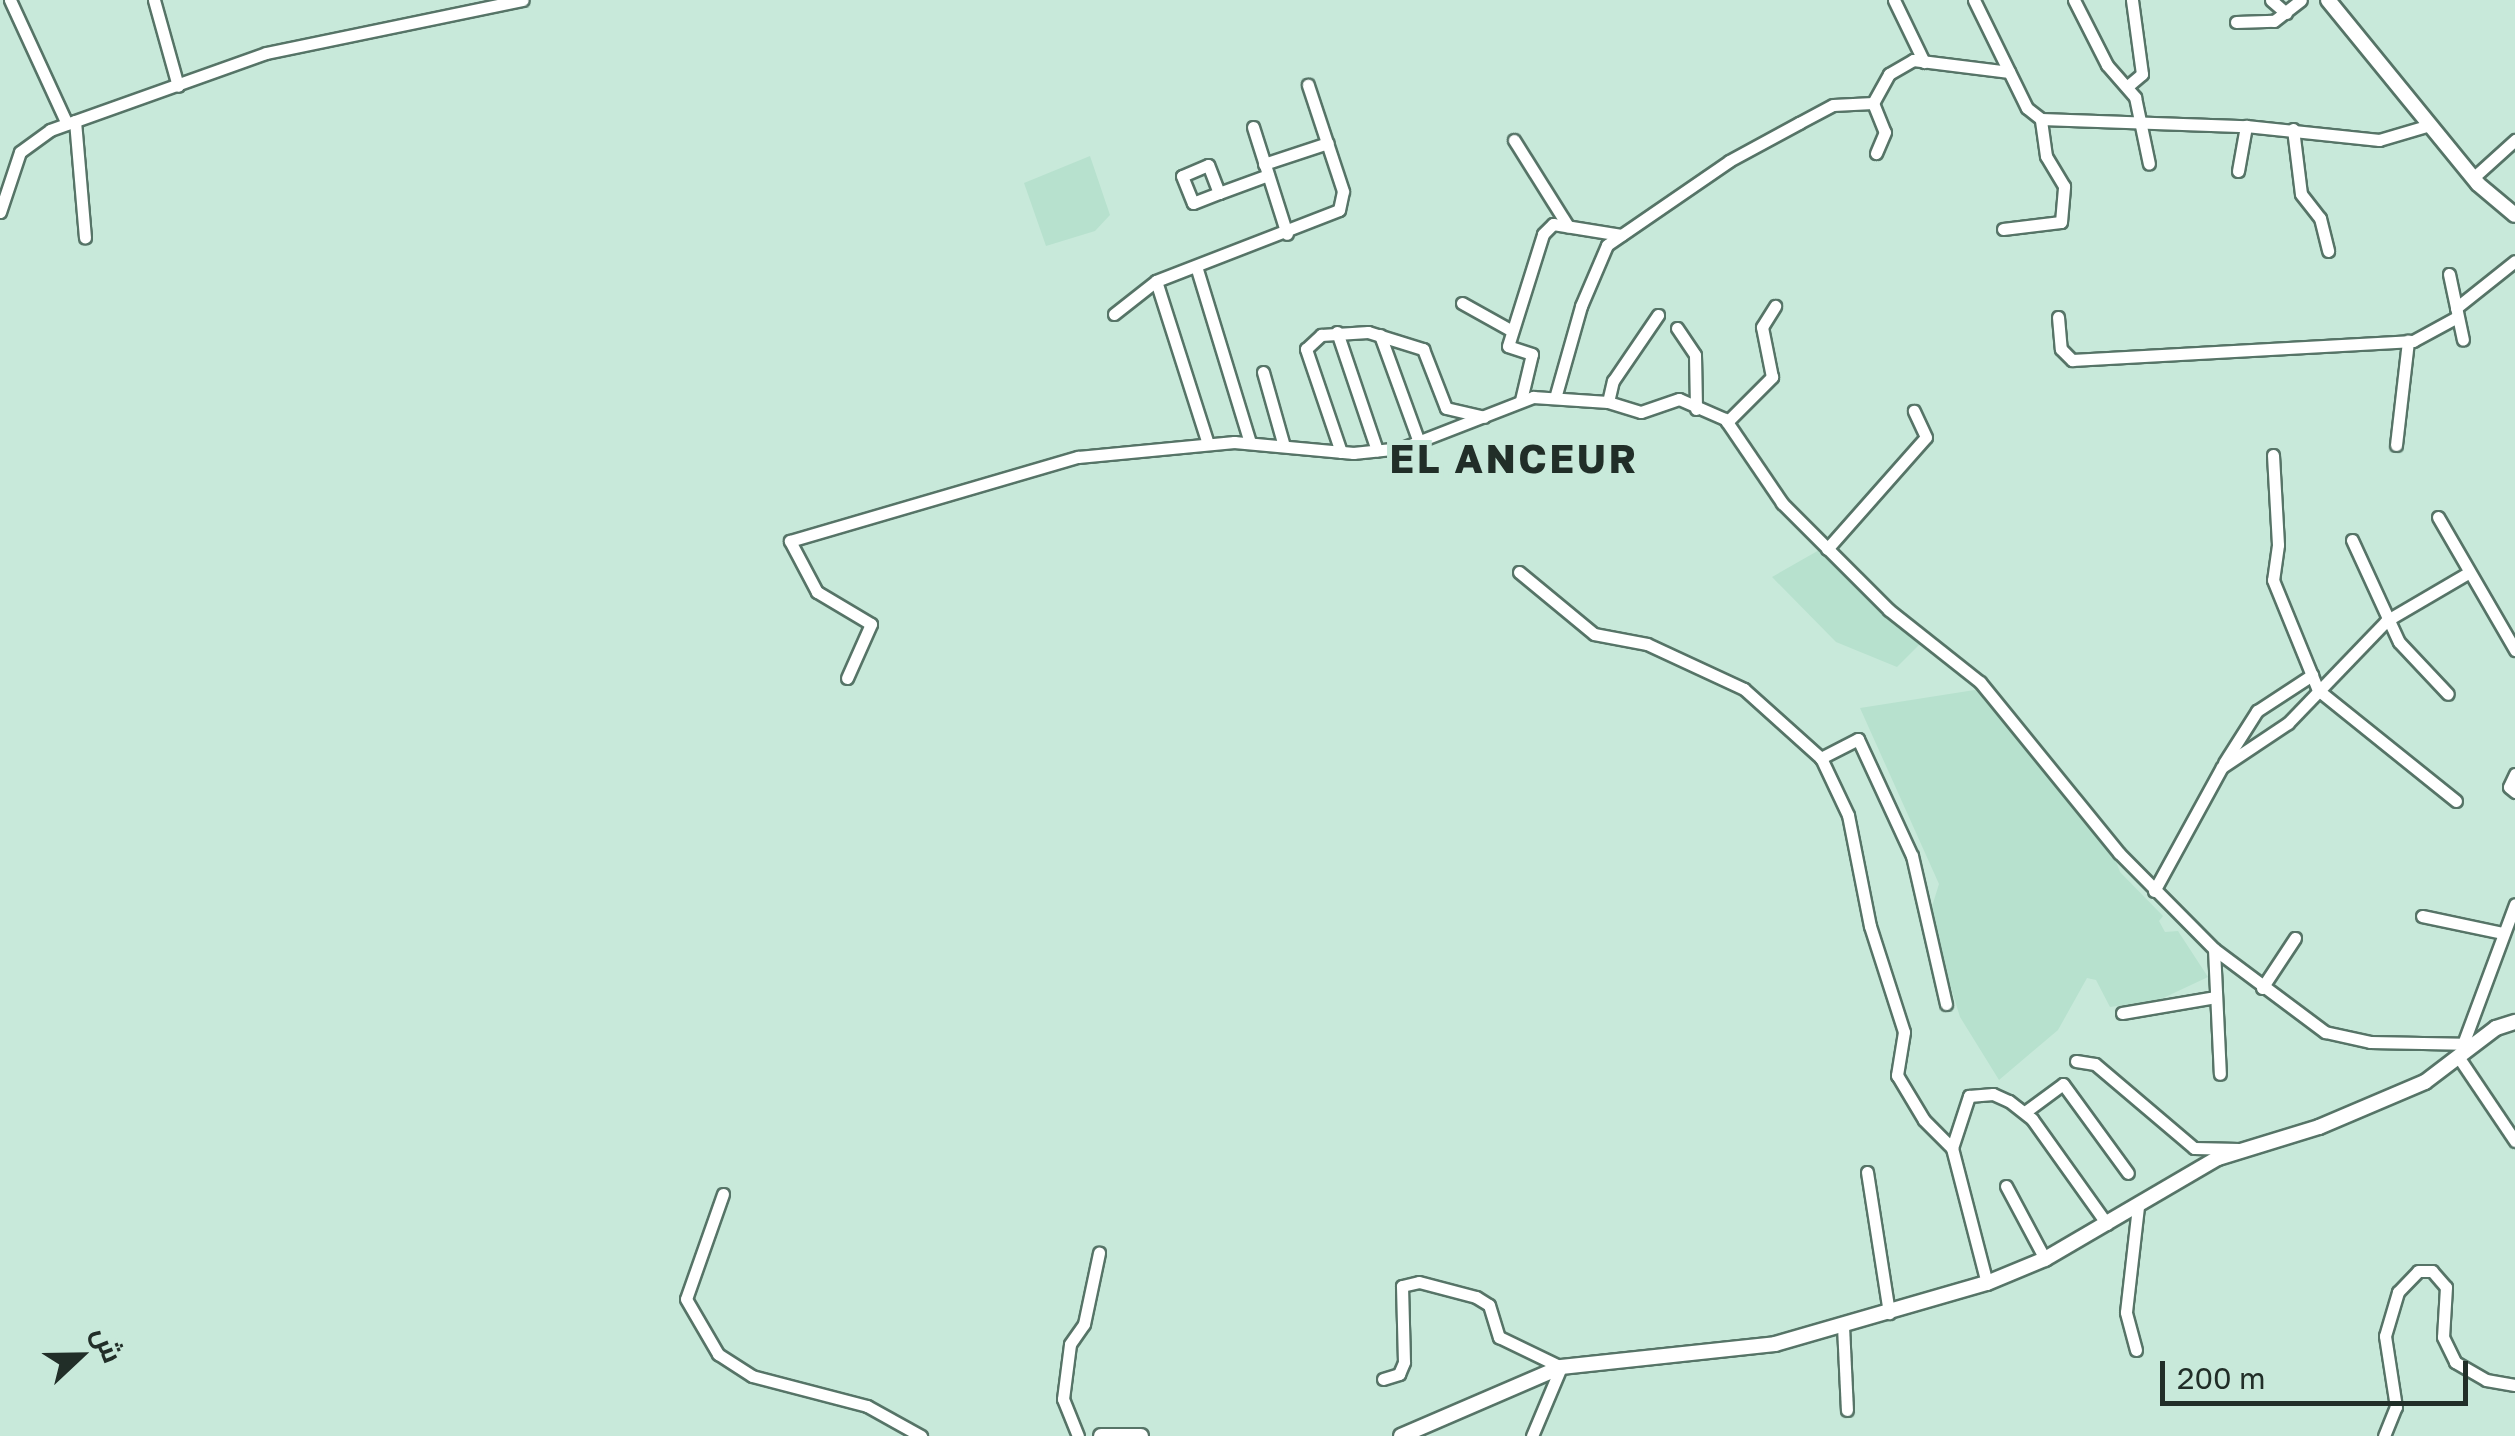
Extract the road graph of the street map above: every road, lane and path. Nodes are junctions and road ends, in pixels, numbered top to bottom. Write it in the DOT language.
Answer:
graph roads {
  1 [pos="10,0"];
  2 [pos="154,0"];
  3 [pos="523,0"];
  4 [pos="1894,0"];
  5 [pos="1974,0"];
  6 [pos="2074,0"];
  7 [pos="2132,0"];
  8 [pos="2271,0"];
  9 [pos="2301,0"];
  10 [pos="506,2"];
  11 [pos="2334,2"];
  12 [pos="2286,13"];
  13 [pos="2236,22"];
  14 [pos="1924,62"];
  15 [pos="2009,72"];
  16 [pos="1308,85"];
  17 [pos="2129,85"];
  18 [pos="178,86"];
  19 [pos="1873,102"];
  20 [pos="2041,119"];
  21 [pos="71,122"];
  22 [pos="2138,125"];
  23 [pos="2430,125"];
  24 [pos="2246,126"];
  25 [pos="1252,128"];
  26 [pos="2292,129"];
  27 [pos="1514,140"];
  28 [pos="2515,140"];
  29 [pos="1328,143"];
  30 [pos="1876,153"];
  31 [pos="2148,164"];
  32 [pos="1266,169"];
  33 [pos="2238,171"];
  34 [pos="2473,178"];
  35 [pos="1219,194"];
  36 [pos="0,212"];
  37 [pos="2515,214"];
  38 [pos="1568,226"];
  39 [pos="2003,229"];
  40 [pos="1287,234"];
  41 [pos="1621,236"];
  42 [pos="86,238"];
  43 [pos="2328,251"];
  44 [pos="2515,261"];
  45 [pos="1196,266"];
  46 [pos="2449,274"];
  47 [pos="1156,281"];
  48 [pos="1462,303"];
  49 [pos="1775,306"];
  50 [pos="2456,312"];
  51 [pos="1114,314"];
  52 [pos="1658,315"];
  53 [pos="2058,316"];
  54 [pos="1677,328"];
  55 [pos="1512,331"];
  56 [pos="1337,332"];
  57 [pos="1380,335"];
  58 [pos="2463,340"];
  59 [pos="2408,341"];
  60 [pos="1263,372"];
  61 [pos="1555,398"];
  62 [pos="1521,400"];
  63 [pos="1608,402"];
  64 [pos="1696,409"];
  65 [pos="1914,410"];
  66 [pos="1487,418"];
  67 [pos="1727,422"];
  68 [pos="1420,442"];
  69 [pos="1250,443"];
  70 [pos="1208,444"];
  71 [pos="2396,445"];
  72 [pos="1284,446"];
  73 [pos="1377,450"];
  74 [pos="1341,452"];
  75 [pos="2272,455"];
  76 [pos="2438,517"];
  77 [pos="2352,540"];
  78 [pos="1827,549"];
  79 [pos="1518,572"];
  80 [pos="2466,574"];
  81 [pos="2386,621"];
  82 [pos="2515,650"];
  83 [pos="2312,675"];
  84 [pos="847,678"];
  85 [pos="2318,690"];
  86 [pos="2448,694"];
  87 [pos="1822,758"];
  88 [pos="2222,767"];
  89 [pos="2515,774"];
  90 [pos="2515,792"];
  91 [pos="2456,801"];
  92 [pos="2154,891"];
  93 [pos="2515,904"];
  94 [pos="2422,916"];
  95 [pos="2503,933"];
  96 [pos="2295,938"];
  97 [pos="2214,950"];
  98 [pos="2262,988"];
  99 [pos="2216,998"];
  100 [pos="1946,1004"];
  101 [pos="2122,1013"];
  102 [pos="2515,1022"];
  103 [pos="2466,1049"];
  104 [pos="2076,1060"];
  105 [pos="2220,1074"];
  106 [pos="2025,1112"];
  107 [pos="2515,1140"];
  108 [pos="1952,1148"];
  109 [pos="2240,1149"];
  110 [pos="1868,1172"];
  111 [pos="2128,1174"];
  112 [pos="2006,1186"];
  113 [pos="723,1194"];
  114 [pos="2138,1206"];
  115 [pos="2107,1224"];
  116 [pos="1099,1253"];
  117 [pos="2045,1259"];
  118 [pos="1988,1283"];
  119 [pos="1889,1313"];
  120 [pos="1843,1326"];
  121 [pos="2136,1350"];
  122 [pos="1561,1367"];
  123 [pos="1383,1379"];
  124 [pos="2515,1385"];
  125 [pos="1847,1410"];
  126 [pos="920,1436"];
  127 [pos="1078,1436"];
  128 [pos="1101,1436"];
  129 [pos="1141,1436"];
  130 [pos="1401,1436"];
  131 [pos="1532,1436"];
  132 [pos="2384,1436"];
  1 -- 21 [label="street"];
  2 -- 18 [label="street"];
  3 -- 10 [label="street"];
  4 -- 14 [label="street"];
  5 -- 15 [label="street"];
  6 -- 17 [label="street"];
  7 -- 17 [label="street"];
  8 -- 12 [label="street"];
  9 -- 12 [label="street"];
  10 -- 18 [label="street"];
  11 -- 23 [label="street"];
  12 -- 13 [label="street"];
  14 -- 15 [label="street"];
  14 -- 19 [label="street"];
  15 -- 20 [label="street"];
  16 -- 29 [label="street"];
  17 -- 22 [label="street"];
  18 -- 21 [label="street"];
  19 -- 30 [label="street"];
  19 -- 41 [label="street"];
  20 -- 22 [label="street"];
  20 -- 39 [label="street"];
  21 -- 36 [label="street"];
  21 -- 42 [label="street"];
  22 -- 24 [label="street"];
  22 -- 31 [label="street"];
  23 -- 26 [label="street"];
  23 -- 34 [label="street"];
  24 -- 26 [label="street"];
  24 -- 33 [label="street"];
  25 -- 32 [label="street"];
  26 -- 43 [label="street"];
  27 -- 38 [label="street"];
  28 -- 34 [label="street"];
  29 -- 32 [label="street"];
  29 -- 40 [label="street"];
  32 -- 35 [label="street"];
  32 -- 40 [label="street"];
  34 -- 37 [label="street"];
  38 -- 41 [label="street"];
  38 -- 55 [label="street"];
  40 -- 45 [label="street"];
  41 -- 61 [label="street"];
  44 -- 50 [label="street"];
  45 -- 47 [label="street"];
  45 -- 69 [label="street"];
  46 -- 50 [label="street"];
  47 -- 51 [label="street"];
  47 -- 70 [label="street"];
  48 -- 55 [label="street"];
  49 -- 67 [label="street"];
  50 -- 58 [label="street"];
  50 -- 59 [label="street"];
  52 -- 63 [label="street"];
  53 -- 59 [label="street"];
  54 -- 64 [label="street"];
  55 -- 62 [label="street"];
  56 -- 57 [label="street"];
  56 -- 73 [label="street"];
  56 -- 74 [label="street"];
  57 -- 66 [label="street"];
  57 -- 68 [label="street"];
  59 -- 71 [label="street"];
  60 -- 72 [label="street"];
  61 -- 62 [label="street"];
  61 -- 63 [label="street"];
  62 -- 66 [label="street"];
  63 -- 64 [label="street"];
  64 -- 67 [label="street"];
  65 -- 78 [label="street"];
  66 -- 68 [label="street"];
  67 -- 78 [label="street"];
  68 -- 73 [label="street"];
  69 -- 70 [label="street"];
  69 -- 72 [label="street"];
  70 -- 84 [label="street"];
  72 -- 74 [label="street"];
  73 -- 74 [label="street"];
  75 -- 83 [label="street"];
  76 -- 80 [label="street"];
  77 -- 81 [label="street"];
  78 -- 92 [label="street"];
  79 -- 87 [label="street"];
  80 -- 81 [label="street"];
  80 -- 82 [label="street"];
  81 -- 85 [label="street"];
  81 -- 86 [label="street"];
  83 -- 85 [label="street"];
  83 -- 88 [label="street"];
  85 -- 88 [label="street"];
  85 -- 91 [label="street"];
  87 -- 100 [label="street"];
  87 -- 108 [label="street"];
  88 -- 92 [label="street"];
  89 -- 90 [label="street"];
  92 -- 97 [label="street"];
  93 -- 95 [label="street"];
  94 -- 95 [label="street"];
  95 -- 103 [label="street"];
  96 -- 98 [label="street"];
  97 -- 98 [label="street"];
  97 -- 99 [label="street"];
  98 -- 103 [label="street"];
  99 -- 101 [label="street"];
  99 -- 105 [label="street"];
  102 -- 103 [label="street"];
  103 -- 107 [label="street"];
  103 -- 109 [label="street"];
  104 -- 109 [label="street"];
  106 -- 108 [label="street"];
  106 -- 111 [label="street"];
  106 -- 115 [label="street"];
  108 -- 118 [label="street"];
  109 -- 114 [label="street"];
  110 -- 119 [label="street"];
  112 -- 117 [label="street"];
  113 -- 126 [label="street"];
  114 -- 115 [label="street"];
  114 -- 121 [label="street"];
  115 -- 117 [label="street"];
  116 -- 127 [label="street"];
  117 -- 118 [label="street"];
  118 -- 119 [label="street"];
  119 -- 120 [label="street"];
  120 -- 122 [label="street"];
  120 -- 125 [label="street"];
  122 -- 123 [label="street"];
  122 -- 130 [label="street"];
  122 -- 131 [label="street"];
  124 -- 132 [label="street"];
  128 -- 129 [label="street"];
}
